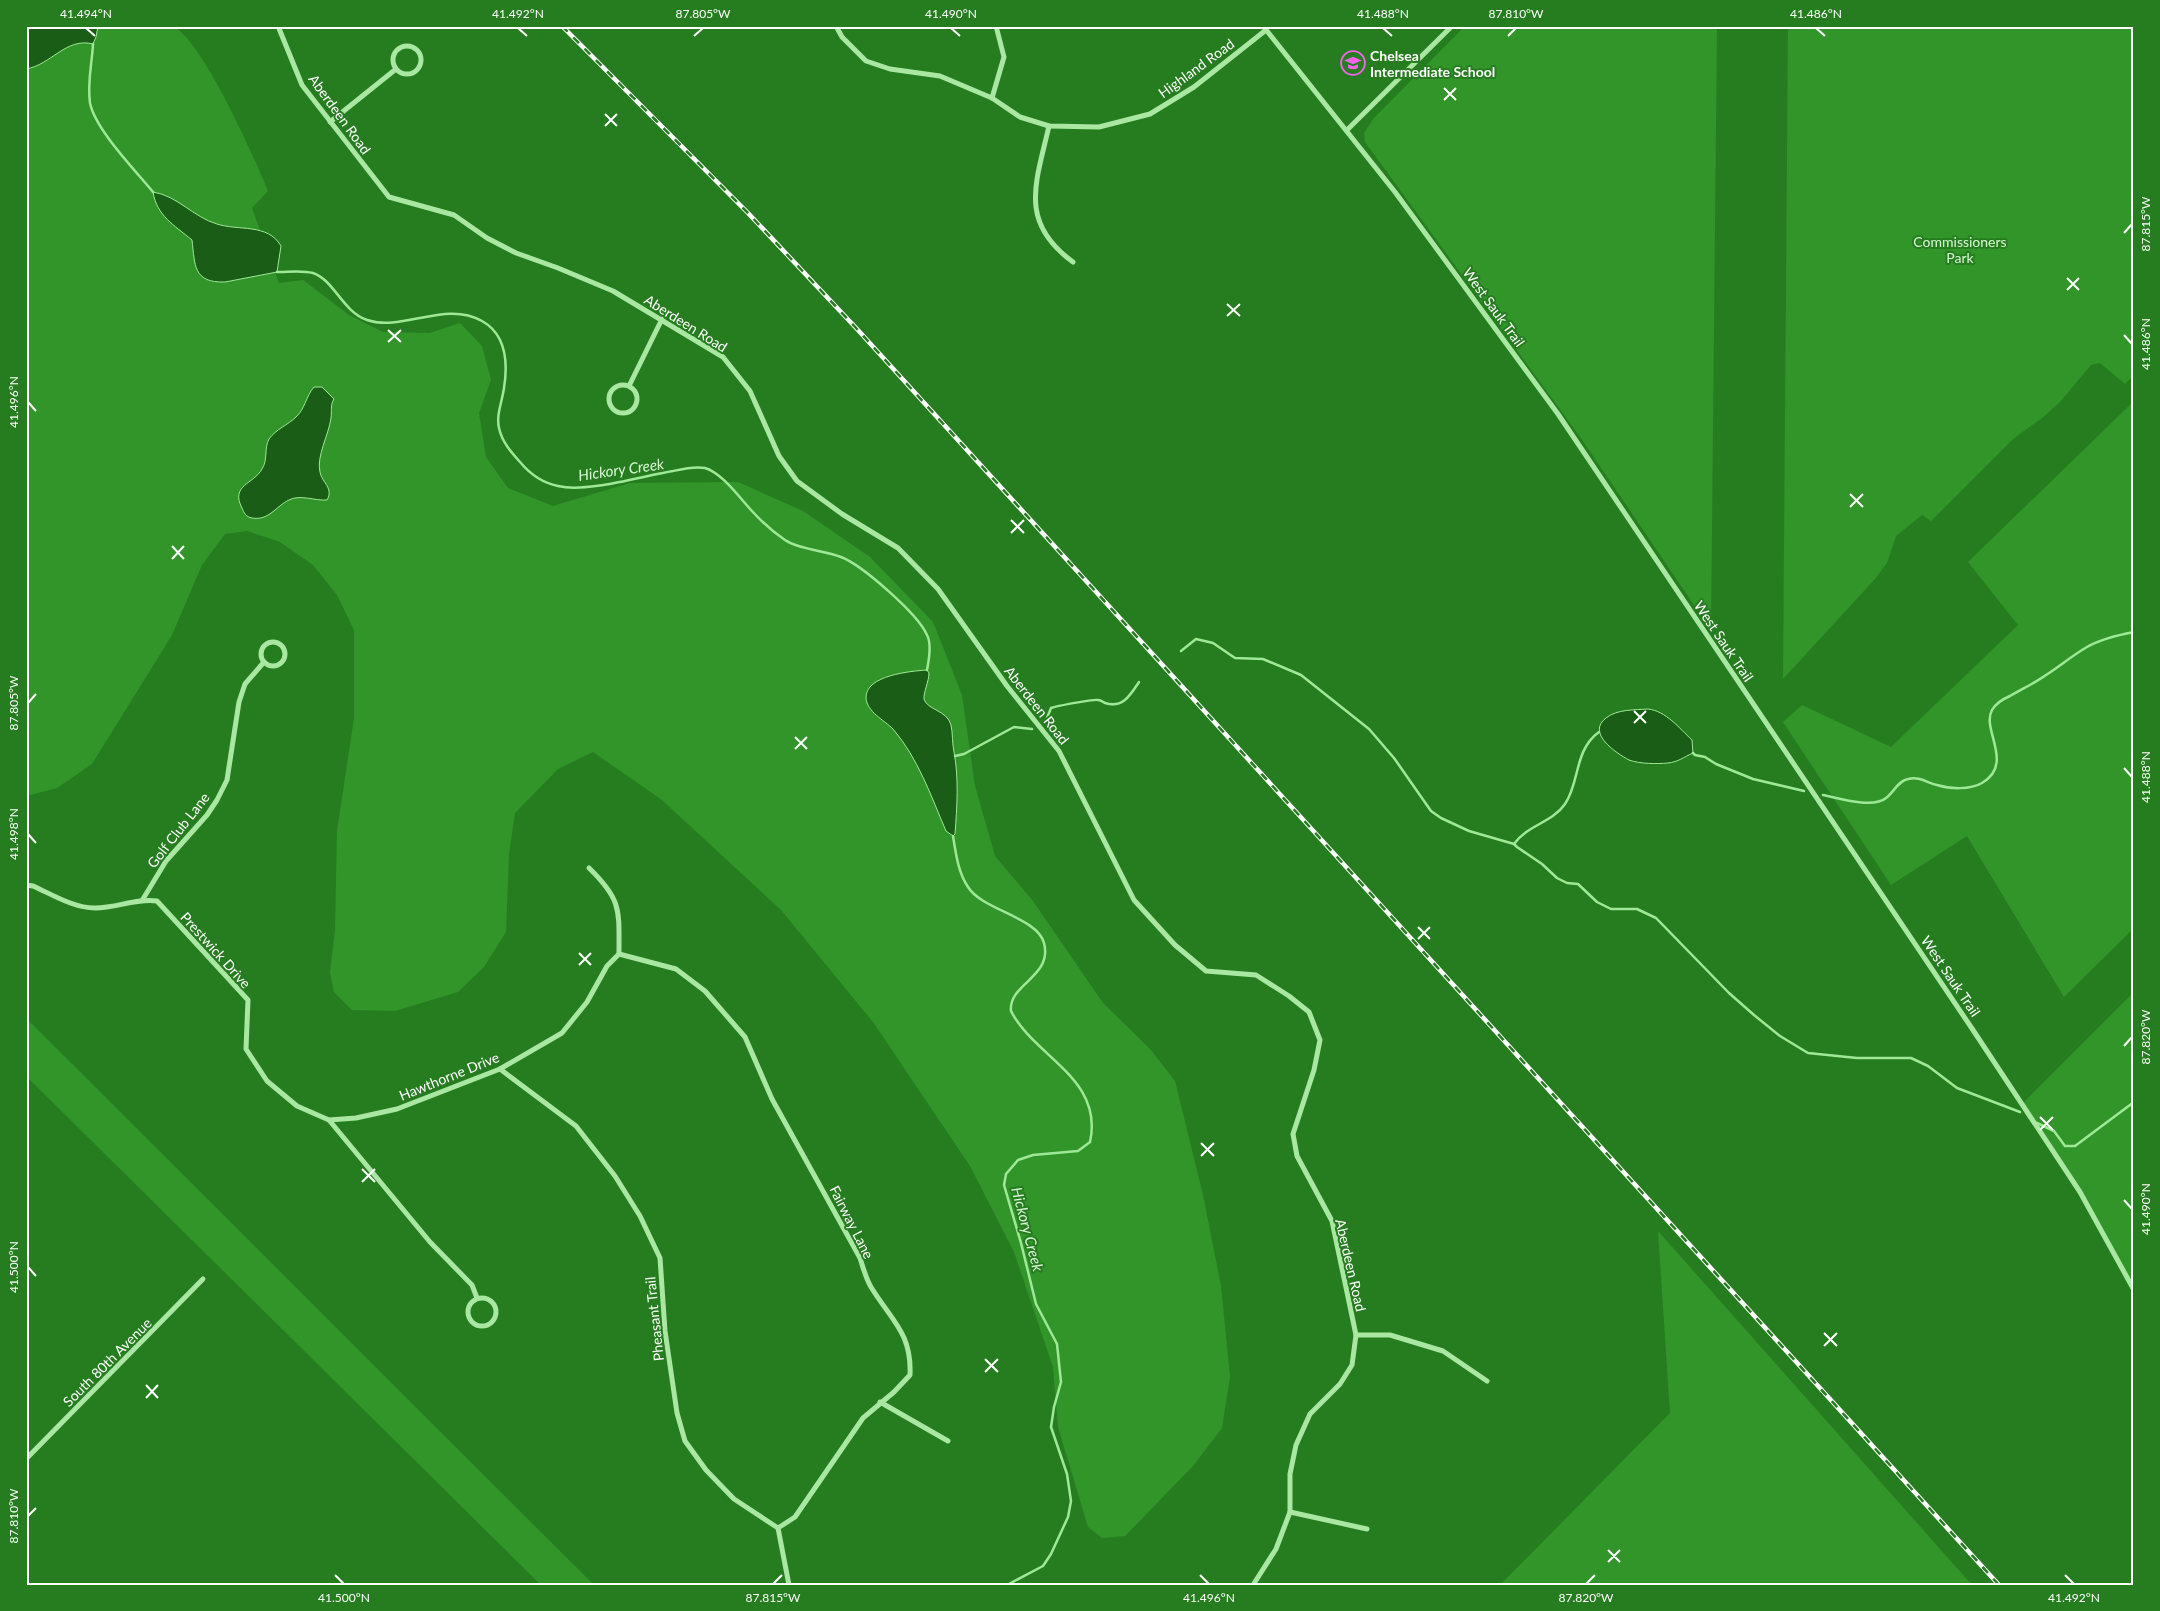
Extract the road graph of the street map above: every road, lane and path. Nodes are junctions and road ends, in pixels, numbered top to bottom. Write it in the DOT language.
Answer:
graph roads {
  1 [pos="278,26"];
  2 [pos="836,26"];
  3 [pos="996,26"];
  4 [pos="1452,26"];
  5 [pos="1264,28"];
  6 [pos="396,69"];
  7 [pos="992,98"];
  8 [pos="330,122"];
  9 [pos="1049,126"];
  10 [pos="1347,130"];
  11 [pos="1073,262"];
  12 [pos="662,319"];
  13 [pos="629,386"];
  14 [pos="264,662"];
  15 [pos="590,868"];
  16 [pos="26,885"];
  17 [pos="142,899"];
  18 [pos="619,954"];
  19 [pos="500,1069"];
  20 [pos="329,1120"];
  21 [pos="203,1280"];
  22 [pos="2134,1290"];
  23 [pos="477,1298"];
  24 [pos="1356,1335"];
  25 [pos="1486,1381"];
  26 [pos="880,1402"];
  27 [pos="948,1441"];
  28 [pos="26,1459"];
  29 [pos="1290,1512"];
  30 [pos="778,1528"];
  31 [pos="1367,1530"];
  32 [pos="789,1585"];
  33 [pos="1253,1585"];
  1 -- 8 [label="street, Aberdeen Road"];
  2 -- 7 [label="street, Highland Road"];
  3 -- 7 [label="street"];
  4 -- 10 [label="street"];
  5 -- 9 [label="street, Highland Road"];
  5 -- 10 [label="street, West Sauk Trail"];
  6 -- 6 [label="street"];
  6 -- 8 [label="street"];
  7 -- 9 [label="street, Highland Road"];
  8 -- 12 [label="street, Aberdeen Road"];
  9 -- 11 [label="street"];
  10 -- 22 [label="street, West Sauk Trail"];
  12 -- 13 [label="street"];
  12 -- 24 [label="street, Aberdeen Road"];
  13 -- 13 [label="street"];
  14 -- 14 [label="street, Golf Club Lane"];
  14 -- 17 [label="street, Golf Club Lane"];
  15 -- 18 [label="street"];
  16 -- 17 [label="street"];
  17 -- 20 [label="street, Prestwick Drive"];
  18 -- 19 [label="street, Hawthorne Drive"];
  18 -- 26 [label="street, Fairway Lane"];
  19 -- 20 [label="street, Hawthorne Drive"];
  19 -- 30 [label="street, Pheasant Trail"];
  20 -- 23 [label="street, Prestwick Drive"];
  21 -- 28 [label="street, South 80th Avenue"];
  23 -- 23 [label="street, Prestwick Drive"];
  24 -- 25 [label="street"];
  24 -- 29 [label="street, Aberdeen Road"];
  26 -- 27 [label="street"];
  26 -- 30 [label="street, Fairway Lane"];
  29 -- 31 [label="street"];
  29 -- 33 [label="street, Aberdeen Road"];
  30 -- 32 [label="street"];
}
